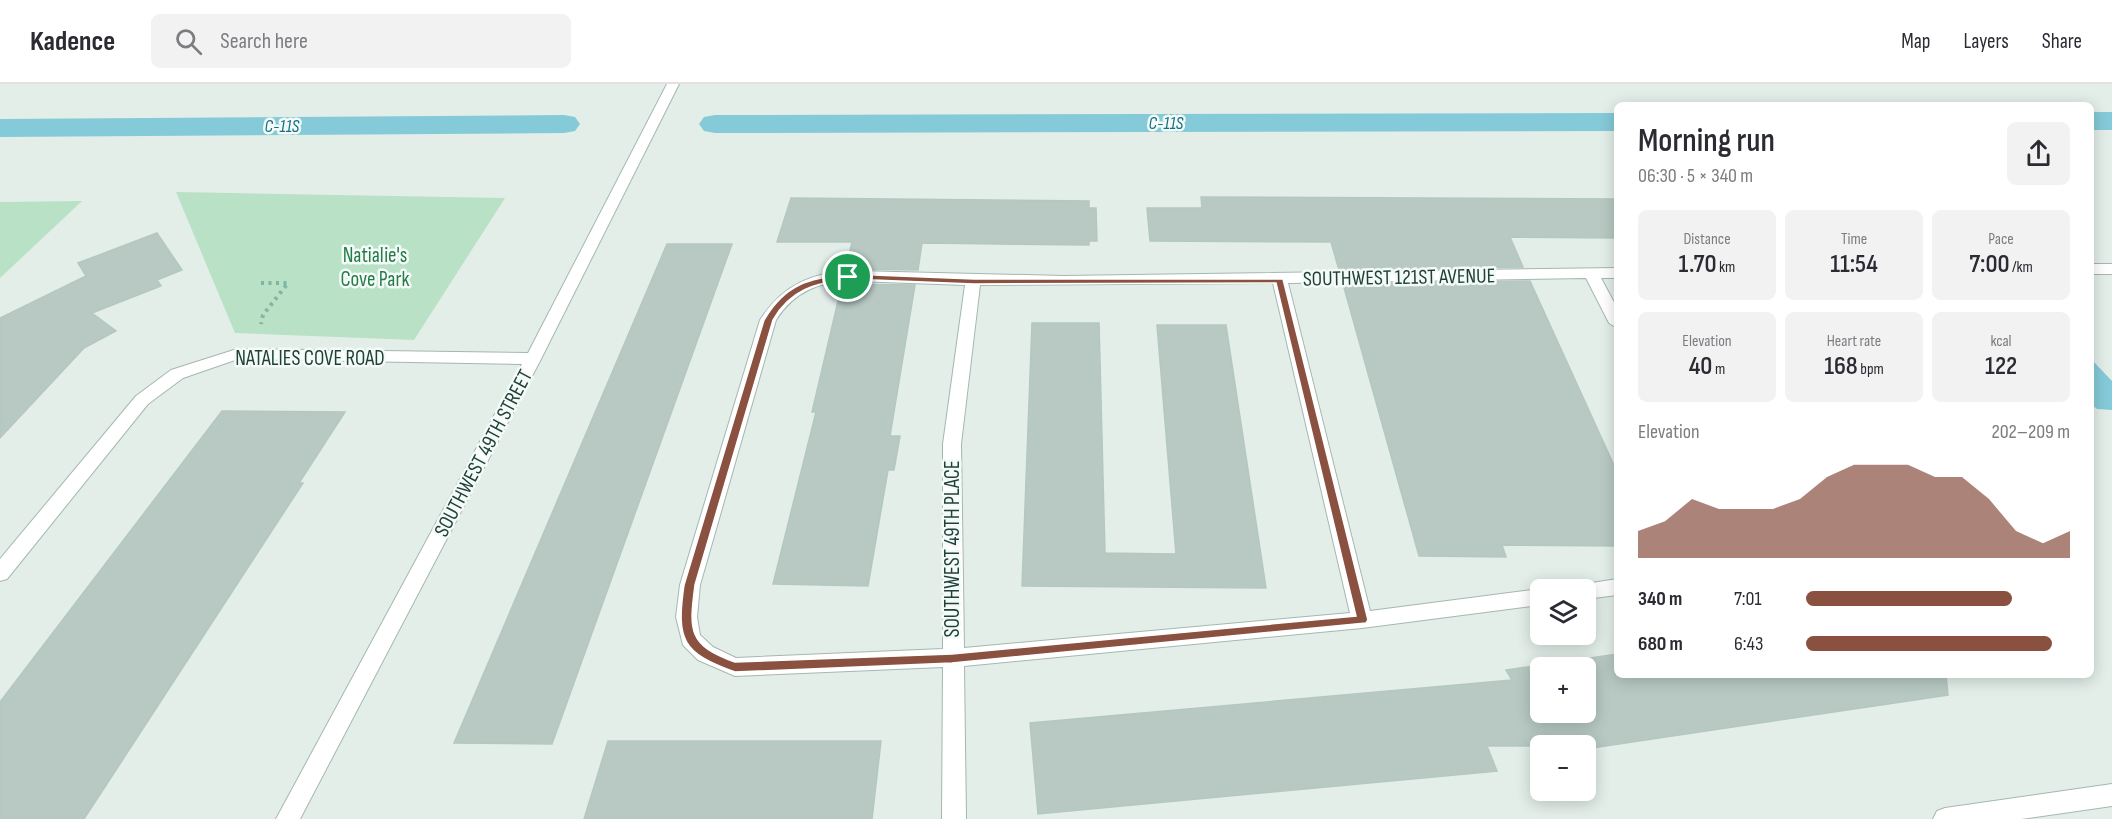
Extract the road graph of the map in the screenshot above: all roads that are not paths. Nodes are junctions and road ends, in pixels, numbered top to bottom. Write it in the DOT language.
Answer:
graph roads {
  1 [pos="673,84"];
  2 [pos="2094,269"];
  3 [pos="2112,269"];
  4 [pos="1591,273"];
  5 [pos="1614,273"];
  6 [pos="974,281"];
  7 [pos="1280,281"];
  8 [pos="1614,317"];
  9 [pos="533,359"];
  10 [pos="0,573"];
  11 [pos="1614,587"];
  12 [pos="1596,590"];
  13 [pos="1530,598"];
  14 [pos="1362,620"];
  15 [pos="952,658"];
  16 [pos="2112,795"];
  17 [pos="288,819"];
  18 [pos="954,819"];
  19 [pos="1946,819"];
  1 -- 9 [label="street, SOUTHWEST 49TH STREET"];
  2 -- 3 [label="street"];
  4 -- 5 [label="street, SOUTHWEST 121ST AVENUE"];
  4 -- 7 [label="street, SOUTHWEST 121ST AVENUE"];
  4 -- 8 [label="street"];
  6 -- 7 [label="street, SOUTHWEST 121ST AVENUE"];
  6 -- 15 [label="street, SOUTHWEST 49TH PLACE"];
  6 -- 15 [label="street, SOUTHWEST 121ST AVENUE"];
  7 -- 14 [label="street"];
  9 -- 10 [label="street, NATALIES COVE ROAD"];
  9 -- 17 [label="street, SOUTHWEST 49TH STREET"];
  11 -- 12 [label="street"];
  13 -- 14 [label="street"];
  14 -- 15 [label="street"];
  15 -- 18 [label="street, SOUTHWEST 49TH PLACE"];
  16 -- 19 [label="street"];
}
